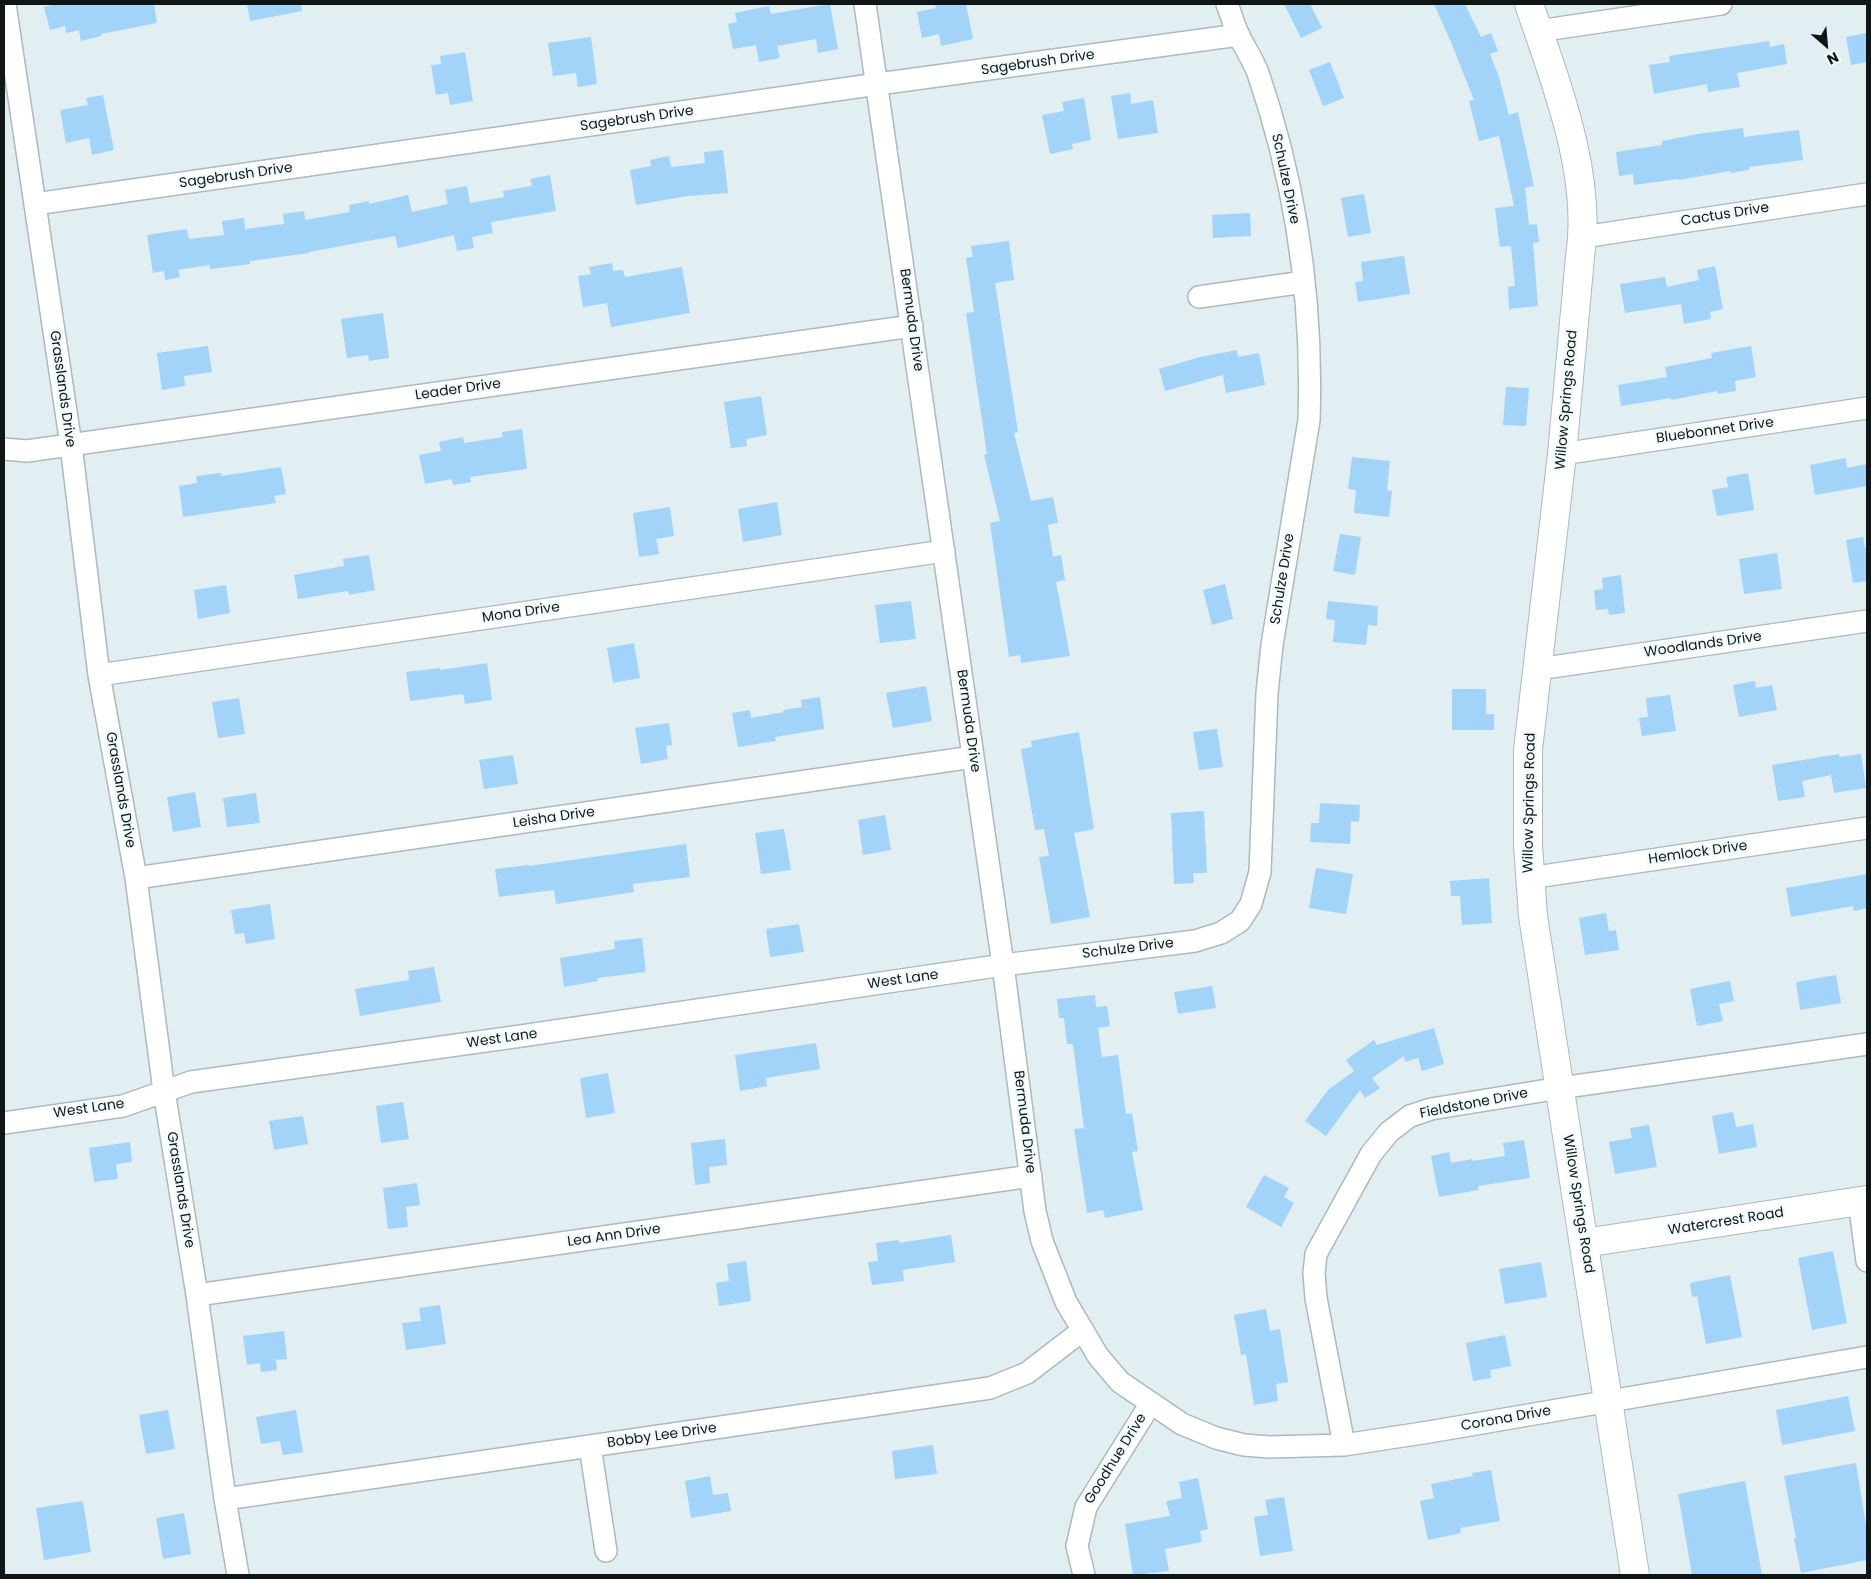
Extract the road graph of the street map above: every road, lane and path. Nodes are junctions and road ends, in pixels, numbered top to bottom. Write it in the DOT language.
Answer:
graph roads {
  1 [pos="5,4"];
  2 [pos="865,4"];
  3 [pos="1227,4"];
  4 [pos="1529,4"];
  5 [pos="1721,4"];
  6 [pos="1538,31"];
  7 [pos="1239,35"];
  8 [pos="878,84"];
  9 [pos="1867,194"];
  10 [pos="35,204"];
  11 [pos="1583,237"];
  12 [pos="1304,282"];
  13 [pos="1199,297"];
  14 [pos="912,326"];
  15 [pos="1867,408"];
  16 [pos="71,445"];
  17 [pos="4,449"];
  18 [pos="1562,454"];
  19 [pos="944,551"];
  20 [pos="1867,621"];
  21 [pos="1538,669"];
  22 [pos="99,675"];
  23 [pos="973,758"];
  24 [pos="1867,828"];
  25 [pos="136,878"];
  26 [pos="1529,878"];
  27 [pos="1003,965"];
  28 [pos="1867,1044"];
  29 [pos="1560,1088"];
  30 [pos="164,1092"];
  31 [pos="4,1123"];
  32 [pos="1031,1176"];
  33 [pos="1863,1201"];
  34 [pos="1584,1243"];
  35 [pos="1867,1261"];
  36 [pos="197,1295"];
  37 [pos="1083,1330"];
  38 [pos="1867,1357"];
  39 [pos="1608,1401"];
  40 [pos="1151,1403"];
  41 [pos="1344,1445"];
  42 [pos="590,1446"];
  43 [pos="225,1499"];
  44 [pos="606,1551"];
  45 [pos="238,1575"];
  46 [pos="1084,1575"];
  47 [pos="1635,1575"];
  1 -- 10 [label="street, Grasslands Drive"];
  2 -- 8 [label="street, Bermuda Drive"];
  3 -- 7 [label="street, Schulze Drive"];
  4 -- 6 [label="street, Willow Springs Road"];
  5 -- 6 [label="street"];
  6 -- 11 [label="street, Willow Springs Road"];
  7 -- 8 [label="street, Sagebrush Drive"];
  7 -- 12 [label="street, Schulze Drive"];
  8 -- 10 [label="street, Sagebrush Drive"];
  8 -- 14 [label="street, Bermuda Drive"];
  9 -- 11 [label="street, Cactus Drive"];
  10 -- 16 [label="street, Grasslands Drive"];
  11 -- 18 [label="street, Willow Springs Road"];
  12 -- 13 [label="street"];
  12 -- 27 [label="street, Schulze Drive"];
  14 -- 16 [label="street, Leader Drive"];
  14 -- 19 [label="street, Bermuda Drive"];
  15 -- 18 [label="street, Bluebonnet Drive"];
  16 -- 17 [label="street, Leader Drive"];
  16 -- 22 [label="street, Grasslands Drive"];
  18 -- 21 [label="street, Willow Springs Road"];
  19 -- 22 [label="street, Mona Drive"];
  19 -- 23 [label="street, Bermuda Drive"];
  20 -- 21 [label="street, Woodlands Drive"];
  21 -- 26 [label="street, Willow Springs Road"];
  22 -- 25 [label="street, Grasslands Drive"];
  23 -- 25 [label="street, Leisha Drive"];
  23 -- 27 [label="street, Bermuda Drive"];
  24 -- 26 [label="street, Hemlock Drive"];
  25 -- 30 [label="street, Grasslands Drive"];
  26 -- 29 [label="street, Willow Springs Road"];
  27 -- 30 [label="street, West Lane"];
  27 -- 32 [label="street, Bermuda Drive"];
  28 -- 29 [label="street, Fieldstone Drive"];
  29 -- 34 [label="street, Willow Springs Road"];
  29 -- 41 [label="street, Fieldstone Drive"];
  30 -- 31 [label="street, West Lane"];
  30 -- 36 [label="street, Grasslands Drive"];
  32 -- 36 [label="street, Lea Ann Drive"];
  32 -- 37 [label="street, Bermuda Drive"];
  33 -- 34 [label="street, Watercrest Road"];
  33 -- 35 [label="street"];
  34 -- 39 [label="street, Willow Springs Road"];
  36 -- 43 [label="street, Grasslands Drive"];
  37 -- 40 [label="street, Bermuda Drive"];
  37 -- 42 [label="street, Bobby Lee Drive"];
  38 -- 39 [label="street, Corona Drive"];
  39 -- 41 [label="street, Corona Drive"];
  39 -- 47 [label="street, Willow Springs Road"];
  40 -- 41 [label="street, Corona Drive"];
  40 -- 46 [label="street, Goodhue Drive"];
  42 -- 43 [label="street, Bobby Lee Drive"];
  42 -- 44 [label="street"];
  43 -- 45 [label="street, Grasslands Drive"];
}
